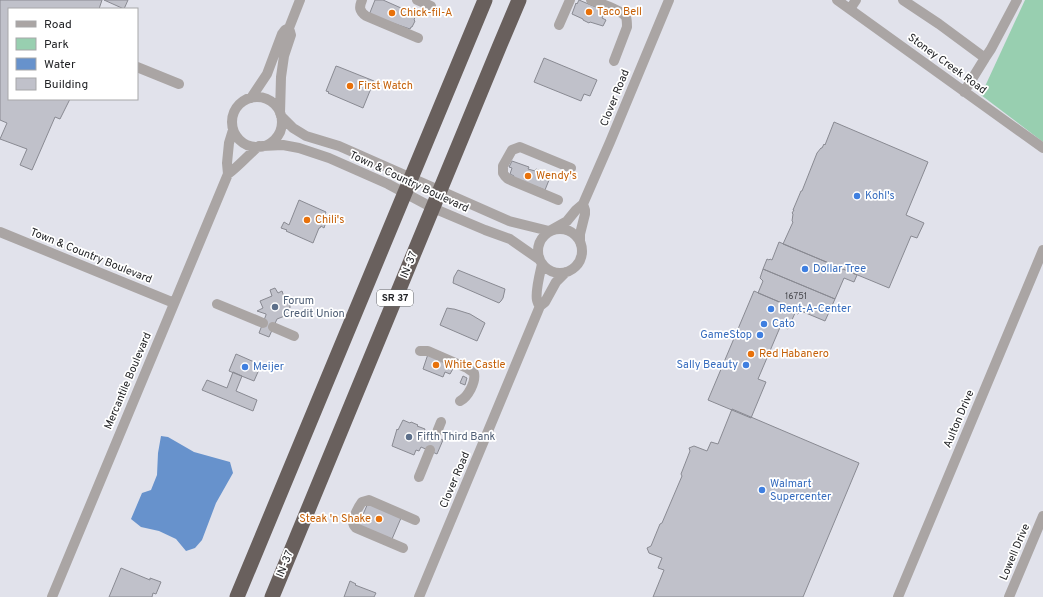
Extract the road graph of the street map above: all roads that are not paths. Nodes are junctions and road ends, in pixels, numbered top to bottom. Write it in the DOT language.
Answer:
graph roads {
  1 [pos="300,0"];
  2 [pos="362,0"];
  3 [pos="417,0"];
  4 [pos="485,0"];
  5 [pos="519,0"];
  6 [pos="570,0"];
  7 [pos="592,0"];
  8 [pos="669,0"];
  9 [pos="837,0"];
  10 [pos="856,0"];
  11 [pos="903,0"];
  12 [pos="1017,0"];
  13 [pos="431,6"];
  14 [pos="850,9"];
  15 [pos="559,26"];
  16 [pos="289,28"];
  17 [pos="418,38"];
  18 [pos="985,58"];
  19 [pos="614,61"];
  20 [pos="138,67"];
  21 [pos="179,84"];
  22 [pos="964,92"];
  23 [pos="251,98"];
  24 [pos="280,115"];
  25 [pos="233,130"];
  26 [pos="261,146"];
  27 [pos="1043,148"];
  28 [pos="571,168"];
  29 [pos="228,174"];
  30 [pos="410,178"];
  31 [pos="440,191"];
  32 [pos="404,193"];
  33 [pos="558,200"];
  34 [pos="583,204"];
  35 [pos="432,208"];
  36 [pos="550,231"];
  37 [pos="0,232"];
  38 [pos="580,242"];
  39 [pos="1043,250"];
  40 [pos="541,262"];
  41 [pos="566,272"];
  42 [pos="174,303"];
  43 [pos="217,304"];
  44 [pos="540,306"];
  45 [pos="263,323"];
  46 [pos="273,328"];
  47 [pos="294,336"];
  48 [pos="420,351"];
  49 [pos="460,401"];
  50 [pos="441,422"];
  51 [pos="435,437"];
  52 [pos="430,450"];
  53 [pos="419,477"];
  54 [pos="1043,516"];
  55 [pos="415,520"];
  56 [pos="403,548"];
  57 [pos="52,597"];
  58 [pos="237,597"];
  59 [pos="272,597"];
  60 [pos="419,597"];
  61 [pos="898,597"];
  62 [pos="1009,597"];
  1 -- 16 [label="street"];
  2 -- 17 [label="street"];
  3 -- 13 [label="street"];
  4 -- 30 [label="highway, SR 37"];
  5 -- 31 [label="highway, IN-37 / SR 37"];
  6 -- 15 [label="street"];
  7 -- 19 [label="street"];
  8 -- 34 [label="street, Clover Road"];
  9 -- 14 [label="street, Stoney Creek Road"];
  10 -- 14 [label="street"];
  11 -- 18 [label="street"];
  12 -- 18 [label="street"];
  14 -- 22 [label="street, Stoney Creek Road"];
  16 -- 23 [label="street"];
  16 -- 24 [label="street"];
  18 -- 22 [label="street"];
  20 -- 21 [label="street"];
  22 -- 27 [label="street, Stoney Creek Road"];
  23 -- 24 [label="street"];
  23 -- 25 [label="street"];
  24 -- 26 [label="street"];
  24 -- 30 [label="street, Town & Country Boulevard"];
  25 -- 26 [label="street"];
  25 -- 29 [label="street, Mercantile Boulevard"];
  26 -- 29 [label="street, Mercantile Boulevard"];
  26 -- 32 [label="street, Town & Country Boulevard"];
  28 -- 33 [label="street"];
  29 -- 42 [label="street, Mercantile Boulevard"];
  30 -- 31 [label="street, Town & Country Boulevard"];
  30 -- 32 [label="highway, SR 37"];
  31 -- 35 [label="highway, IN-37 / SR 37"];
  31 -- 36 [label="street, Town & Country Boulevard"];
  32 -- 35 [label="street, Town & Country Boulevard"];
  32 -- 58 [label="highway, SR 37"];
  34 -- 36 [label="street, Clover Road"];
  34 -- 38 [label="street, Clover Road"];
  35 -- 40 [label="street, Town & Country Boulevard"];
  35 -- 59 [label="highway, IN-37 / SR 37"];
  36 -- 38 [label="street"];
  36 -- 40 [label="street"];
  37 -- 42 [label="street, Town & Country Boulevard"];
  38 -- 41 [label="street"];
  39 -- 61 [label="street, Aulton Drive"];
  40 -- 41 [label="street"];
  40 -- 44 [label="street"];
  41 -- 44 [label="street, Clover Road"];
  42 -- 57 [label="street, Mercantile Boulevard"];
  43 -- 45 [label="street"];
  44 -- 60 [label="street, Clover Road"];
  46 -- 47 [label="street"];
  48 -- 49 [label="street"];
  50 -- 51 [label="street"];
  52 -- 53 [label="street"];
  54 -- 62 [label="street, Lowell Drive"];
  55 -- 56 [label="street"];
}
